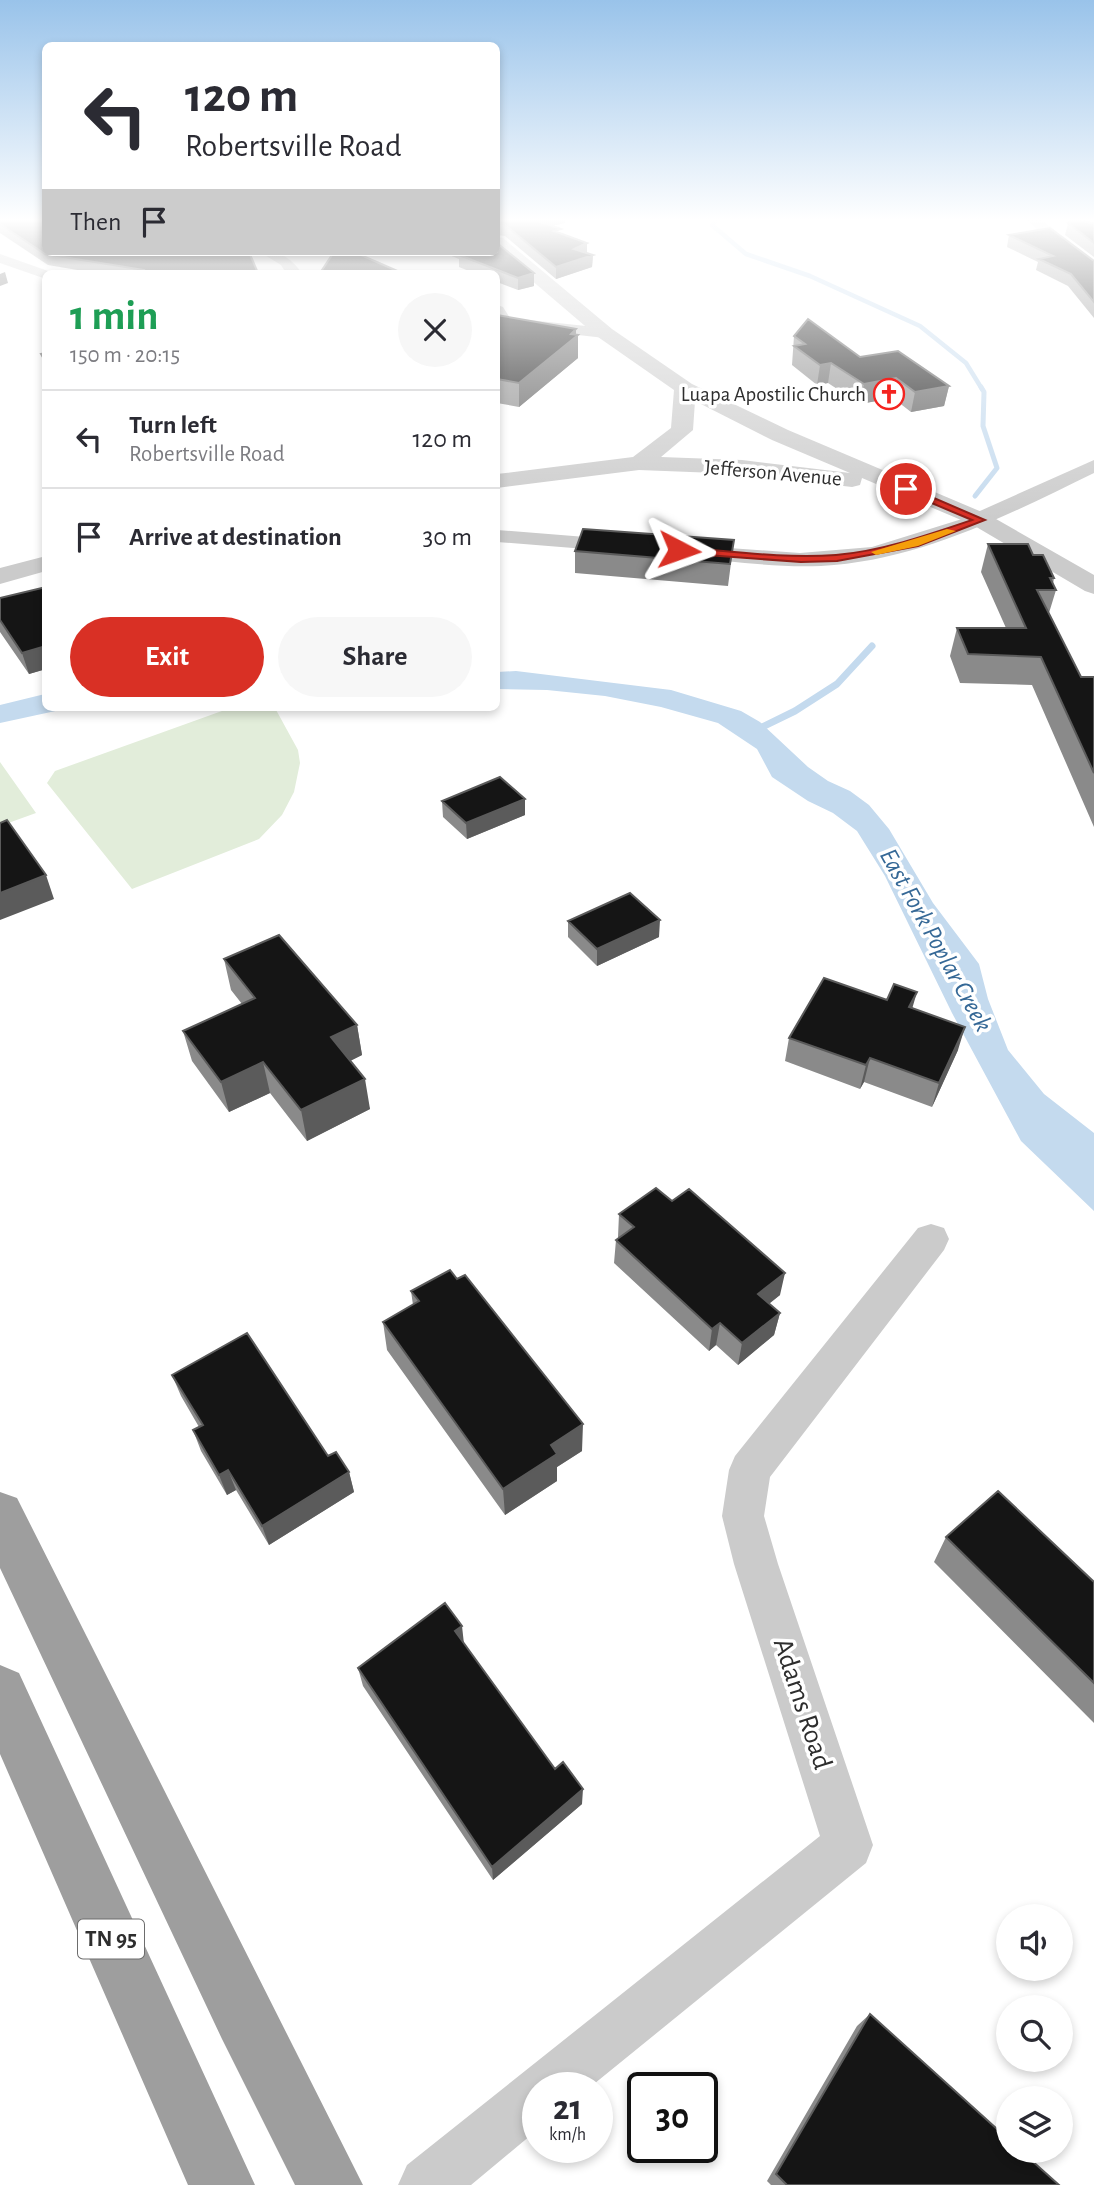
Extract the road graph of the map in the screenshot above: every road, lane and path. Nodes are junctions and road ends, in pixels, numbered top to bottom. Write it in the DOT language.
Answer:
graph roads {
  1 [pos="504,321"];
  2 [pos="591,321"];
  3 [pos="605,333"];
  4 [pos="685,388"];
  5 [pos="639,463"];
  6 [pos="1094,466"];
  7 [pos="500,481"];
  8 [pos="906,489"];
  9 [pos="981,520"];
  10 [pos="500,536"];
  11 [pos="642,548"];
  12 [pos="668,550"];
  13 [pos="42,564"];
  14 [pos="0,576"];
  15 [pos="1094,586"];
  16 [pos="932,1239"];
  17 [pos="0,1515"];
  18 [pos="0,1692"];
  19 [pos="565,2072"];
  20 [pos="522,2106"];
  21 [pos="222,2185"];
  22 [pos="330,2185"];
  23 [pos="427,2185"];
  1 -- 3 [label="street"];
  2 -- 3 [label="street"];
  3 -- 4 [label="street"];
  4 -- 5 [label="street, Jefferson Avenue"];
  4 -- 8 [label="street"];
  5 -- 7 [label="street, Jefferson Avenue"];
  5 -- 8 [label="street, Jefferson Avenue"];
  6 -- 9 [label="street"];
  8 -- 9 [label="street"];
  9 -- 12 [label="street"];
  9 -- 15 [label="street"];
  10 -- 11 [label="street"];
  13 -- 14 [label="street"];
  16 -- 19 [label="street, Adams Road"];
  17 -- 22 [label="highway"];
  18 -- 21 [label="highway, TN 95"];
  20 -- 23 [label="street"];
}
